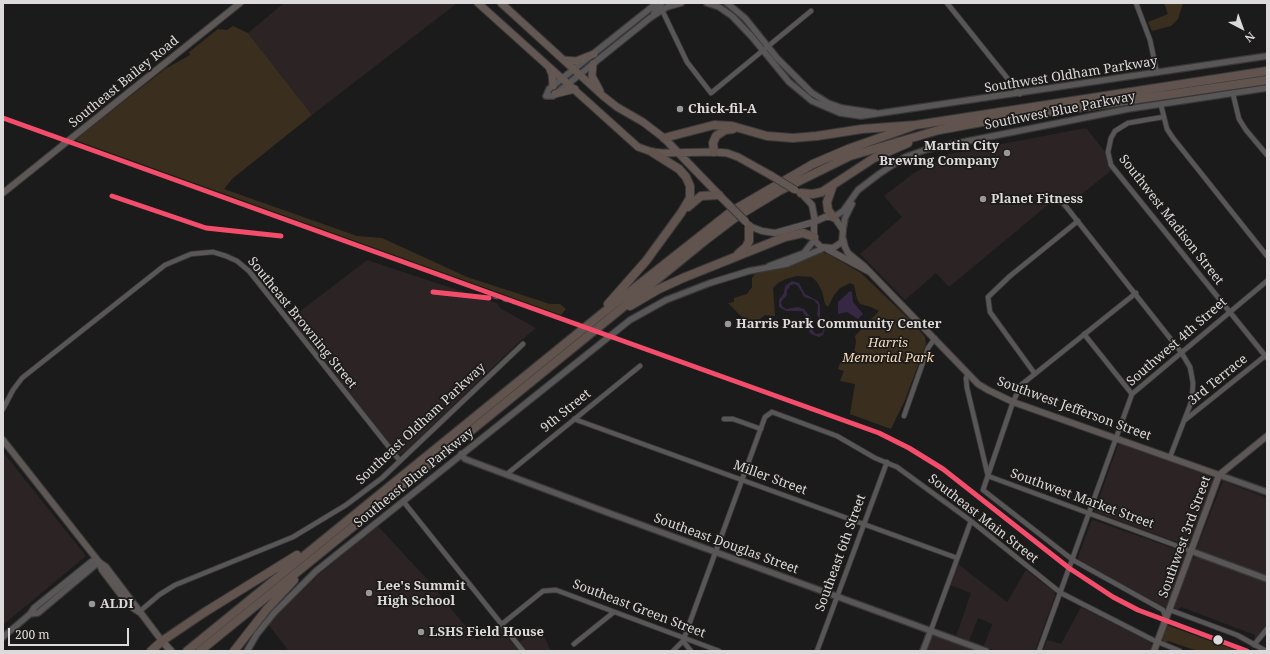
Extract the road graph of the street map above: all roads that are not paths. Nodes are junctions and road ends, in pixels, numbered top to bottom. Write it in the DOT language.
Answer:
graph roads {
  1 [pos="240,3"];
  2 [pos="478,3"];
  3 [pos="501,3"];
  4 [pos="657,3"];
  5 [pos="662,3"];
  6 [pos="667,3"];
  7 [pos="681,3"];
  8 [pos="707,3"];
  9 [pos="727,3"];
  10 [pos="947,3"];
  11 [pos="1136,3"];
  12 [pos="662,10"];
  13 [pos="811,11"];
  14 [pos="650,18"];
  15 [pos="765,48"];
  16 [pos="594,54"];
  17 [pos="1267,56"];
  18 [pos="563,60"];
  19 [pos="593,64"];
  20 [pos="548,65"];
  21 [pos="573,70"];
  22 [pos="1267,71"];
  23 [pos="1157,73"];
  24 [pos="579,75"];
  25 [pos="563,78"];
  26 [pos="1267,80"];
  27 [pos="569,84"];
  28 [pos="553,86"];
  29 [pos="1267,88"];
  30 [pos="575,89"];
  31 [pos="555,94"];
  32 [pos="1020,94"];
  33 [pos="1234,94"];
  34 [pos="603,96"];
  35 [pos="1161,105"];
  36 [pos="1163,117"];
  37 [pos="916,124"];
  38 [pos="744,129"];
  39 [pos="939,130"];
  40 [pos="664,138"];
  41 [pos="652,152"];
  42 [pos="678,152"];
  43 [pos="714,152"];
  44 [pos="1267,155"];
  45 [pos="866,184"];
  46 [pos="833,185"];
  47 [pos="3,192"];
  48 [pos="798,192"];
  49 [pos="721,197"];
  50 [pos="1064,204"];
  51 [pos="681,213"];
  52 [pos="834,217"];
  53 [pos="1078,221"];
  54 [pos="815,222"];
  55 [pos="747,224"];
  56 [pos="843,230"];
  57 [pos="814,238"];
  58 [pos="843,239"];
  59 [pos="826,248"];
  60 [pos="1267,256"];
  61 [pos="732,258"];
  62 [pos="767,267"];
  63 [pos="868,271"];
  64 [pos="1267,280"];
  65 [pos="1136,294"];
  66 [pos="1229,311"];
  67 [pos="602,318"];
  68 [pos="1084,334"];
  69 [pos="934,338"];
  70 [pos="523,344"];
  71 [pos="1181,352"];
  72 [pos="1266,357"];
  73 [pos="640,366"];
  74 [pos="968,373"];
  75 [pos="1035,374"];
  76 [pos="1132,394"];
  77 [pos="1013,402"];
  78 [pos="3,409"];
  79 [pos="904,416"];
  80 [pos="574,419"];
  81 [pos="724,419"];
  82 [pos="1185,420"];
  83 [pos="761,429"];
  84 [pos="1267,436"];
  85 [pos="1116,438"];
  86 [pos="3,440"];
  87 [pos="461,454"];
  88 [pos="1170,457"];
  89 [pos="400,461"];
  90 [pos="887,462"];
  91 [pos="507,474"];
  92 [pos="1219,475"];
  93 [pos="988,476"];
  94 [pos="742,480"];
  95 [pos="1267,492"];
  96 [pos="404,501"];
  97 [pos="1087,514"];
  98 [pos="346,521"];
  99 [pos="971,521"];
  100 [pos="864,524"];
  101 [pos="347,531"];
  102 [pos="716,551"];
  103 [pos="1191,551"];
  104 [pos="958,558"];
  105 [pos="98,560"];
  106 [pos="1072,560"];
  107 [pos="1267,579"];
  108 [pos="1061,593"];
  109 [pos="837,596"];
  110 [pos="1171,607"];
  111 [pos="1163,610"];
  112 [pos="139,612"];
  113 [pos="614,612"];
  114 [pos="1166,619"];
  115 [pos="502,624"];
  116 [pos="931,630"];
  117 [pos="1267,630"];
  118 [pos="3,637"];
  119 [pos="683,640"];
  120 [pos="162,641"];
  121 [pos="1157,642"];
  122 [pos="574,644"];
  123 [pos="1256,646"];
  124 [pos="151,651"];
  125 [pos="171,651"];
  126 [pos="187,651"];
  127 [pos="200,651"];
  128 [pos="234,651"];
  129 [pos="247,651"];
  130 [pos="523,651"];
  131 [pos="673,651"];
  132 [pos="691,651"];
  133 [pos="719,651"];
  134 [pos="817,651"];
  135 [pos="923,651"];
  136 [pos="986,651"];
  137 [pos="1039,651"];
  138 [pos="1154,651"];
  139 [pos="1180,651"];
  140 [pos="1266,651"];
  1 -- 47 [label="main road, Southeast Bailey Road"];
  2 -- 20 [label="highway"];
  3 -- 18 [label="highway"];
  4 -- 16 [label="street"];
  5 -- 14 [label="street"];
  6 -- 12 [label="street"];
  7 -- 12 [label="street"];
  8 -- 15 [label="street, Southwest Oldham Parkway"];
  9 -- 15 [label="street, Southwest Oldham Parkway"];
  10 -- 32 [label="street"];
  11 -- 23 [label="street"];
  12 -- 14 [label="street"];
  12 -- 15 [label="street"];
  13 -- 15 [label="street"];
  14 -- 19 [label="street"];
  15 -- 32 [label="street, Southwest Oldham Parkway"];
  16 -- 18 [label="highway"];
  16 -- 21 [label="street"];
  17 -- 23 [label="street, Southwest Oldham Parkway"];
  18 -- 21 [label="highway"];
  19 -- 24 [label="street"];
  19 -- 34 [label="highway"];
  20 -- 25 [label="highway"];
  20 -- 28 [label="highway"];
  21 -- 24 [label="highway"];
  21 -- 25 [label="street"];
  22 -- 37 [label="highway"];
  23 -- 32 [label="street, Southwest Oldham Parkway"];
  24 -- 27 [label="street"];
  24 -- 34 [label="highway"];
  25 -- 27 [label="highway"];
  25 -- 28 [label="street"];
  26 -- 39 [label="highway"];
  27 -- 30 [label="highway"];
  27 -- 31 [label="street"];
  28 -- 31 [label="street"];
  29 -- 33 [label="street, Southwest Blue Parkway"];
  30 -- 31 [label="highway"];
  30 -- 41 [label="highway"];
  33 -- 35 [label="street, Southwest Blue Parkway"];
  33 -- 44 [label="street"];
  34 -- 40 [label="highway"];
  35 -- 36 [label="street"];
  35 -- 45 [label="street, Southwest Blue Parkway"];
  36 -- 60 [label="street"];
  36 -- 66 [label="street, Southwest Madison Street"];
  37 -- 38 [label="highway"];
  37 -- 67 [label="highway"];
  38 -- 40 [label="highway"];
  38 -- 43 [label="highway"];
  39 -- 46 [label="highway"];
  39 -- 67 [label="highway"];
  40 -- 42 [label="highway"];
  41 -- 42 [label="highway"];
  41 -- 51 [label="highway"];
  42 -- 43 [label="highway"];
  42 -- 49 [label="highway"];
  43 -- 48 [label="highway, bridge"];
  45 -- 52 [label="street, Southwest Blue Parkway"];
  45 -- 56 [label="street, Southwest Blue Parkway"];
  46 -- 48 [label="highway"];
  46 -- 52 [label="highway"];
  48 -- 54 [label="main road"];
  49 -- 51 [label="highway"];
  49 -- 55 [label="highway, bridge"];
  50 -- 53 [label="street"];
  51 -- 67 [label="highway"];
  52 -- 54 [label="main road"];
  52 -- 56 [label="main road"];
  53 -- 65 [label="street"];
  53 -- 75 [label="street"];
  54 -- 55 [label="main road"];
  54 -- 57 [label="main road"];
  55 -- 61 [label="highway"];
  56 -- 58 [label="main road"];
  57 -- 59 [label="main road"];
  57 -- 61 [label="highway"];
  57 -- 62 [label="street"];
  58 -- 59 [label="main road"];
  58 -- 63 [label="main road, Southwest Jefferson Street"];
  59 -- 62 [label="street"];
  59 -- 63 [label="main road, Southwest Jefferson Street"];
  61 -- 67 [label="highway"];
  62 -- 87 [label="street, Southeast Blue Parkway"];
  63 -- 69 [label="main road, Southwest Jefferson Street"];
  64 -- 66 [label="street, Southwest 4th Street"];
  65 -- 68 [label="street"];
  65 -- 71 [label="street"];
  66 -- 71 [label="street, Southwest 4th Street"];
  66 -- 72 [label="street, Southwest Madison Street"];
  67 -- 98 [label="highway"];
  67 -- 101 [label="highway"];
  68 -- 75 [label="street"];
  68 -- 76 [label="street"];
  69 -- 74 [label="main road, Southwest Jefferson Street"];
  69 -- 79 [label="street"];
  70 -- 89 [label="street, Southeast Oldham Parkway"];
  71 -- 76 [label="street, Southwest 4th Street"];
  71 -- 82 [label="street"];
  72 -- 82 [label="street, 3rd Terrace"];
  73 -- 80 [label="street, 9th Street"];
  74 -- 77 [label="main road, Southwest Jefferson Street"];
  74 -- 93 [label="street"];
  75 -- 77 [label="street"];
  76 -- 85 [label="street, Southwest 4th Street"];
  77 -- 85 [label="main road, Southwest Jefferson Street"];
  77 -- 93 [label="street"];
  78 -- 89 [label="street, Southeast Browning Street"];
  80 -- 91 [label="street, 9th Street"];
  80 -- 94 [label="street, Miller Street"];
  81 -- 83 [label="street"];
  82 -- 88 [label="street"];
  83 -- 90 [label="street, Southeast Main Street"];
  83 -- 94 [label="street"];
  84 -- 92 [label="main road, Southwest 3rd Street"];
  85 -- 88 [label="main road, Southwest Jefferson Street"];
  85 -- 97 [label="street, Southwest 4th Street"];
  86 -- 105 [label="main road"];
  87 -- 91 [label="street, Southeast Douglas Street"];
  87 -- 96 [label="street, Southeast Blue Parkway"];
  88 -- 92 [label="main road, Southwest Jefferson Street"];
  89 -- 112 [label="street, Southeast Oldham Parkway"];
  90 -- 99 [label="street, Southeast Main Street"];
  90 -- 100 [label="street, Southeast 6th Street"];
  91 -- 102 [label="street, Southeast Douglas Street"];
  92 -- 95 [label="street, Southwest Jefferson Street"];
  92 -- 103 [label="main road, Southwest 3rd Street"];
  93 -- 97 [label="street, Southwest Market Street"];
  93 -- 106 [label="street"];
  94 -- 100 [label="street, Miller Street"];
  94 -- 102 [label="street"];
  96 -- 115 [label="street"];
  96 -- 129 [label="street, Southeast Blue Parkway"];
  97 -- 103 [label="street, Southwest Market Street"];
  97 -- 106 [label="street, Southwest 4th Street"];
  98 -- 120 [label="highway"];
  98 -- 126 [label="highway"];
  99 -- 104 [label="street"];
  99 -- 108 [label="street, Southeast Main Street"];
  100 -- 104 [label="street, Miller Street"];
  100 -- 109 [label="street, Southeast 6th Street"];
  101 -- 127 [label="highway"];
  101 -- 128 [label="highway"];
  102 -- 109 [label="street, Southeast Douglas Street"];
  102 -- 119 [label="street"];
  103 -- 107 [label="street, Southwest Market Street"];
  103 -- 110 [label="main road, Southwest 3rd Street"];
  104 -- 116 [label="street"];
  105 -- 112 [label="main road"];
  105 -- 118 [label="street"];
  106 -- 108 [label="street, Southwest 4th Street"];
  106 -- 111 [label="street"];
  108 -- 121 [label="street, Southeast Main Street"];
  108 -- 137 [label="street, Southwest 4th Street"];
  109 -- 116 [label="street, Southeast Douglas Street"];
  109 -- 134 [label="street, Southeast 6th Street"];
  110 -- 111 [label="street"];
  110 -- 114 [label="main road, Southwest 3rd Street"];
  110 -- 123 [label="street"];
  111 -- 114 [label="street"];
  112 -- 120 [label="main road"];
  113 -- 115 [label="street, Southeast Green Street"];
  113 -- 119 [label="street, Southeast Green Street"];
  113 -- 122 [label="street"];
  114 -- 121 [label="main road, Southwest 3rd Street"];
  115 -- 130 [label="street"];
  116 -- 135 [label="street"];
  116 -- 136 [label="street, Southeast Douglas Street"];
  117 -- 123 [label="street"];
  119 -- 131 [label="street"];
  119 -- 132 [label="street"];
  119 -- 133 [label="street, Southeast Green Street"];
  120 -- 124 [label="highway"];
  120 -- 125 [label="main road"];
  121 -- 138 [label="main road, Southwest 3rd Street"];
  121 -- 139 [label="street, Southeast Main Street"];
  123 -- 140 [label="street"];
}
